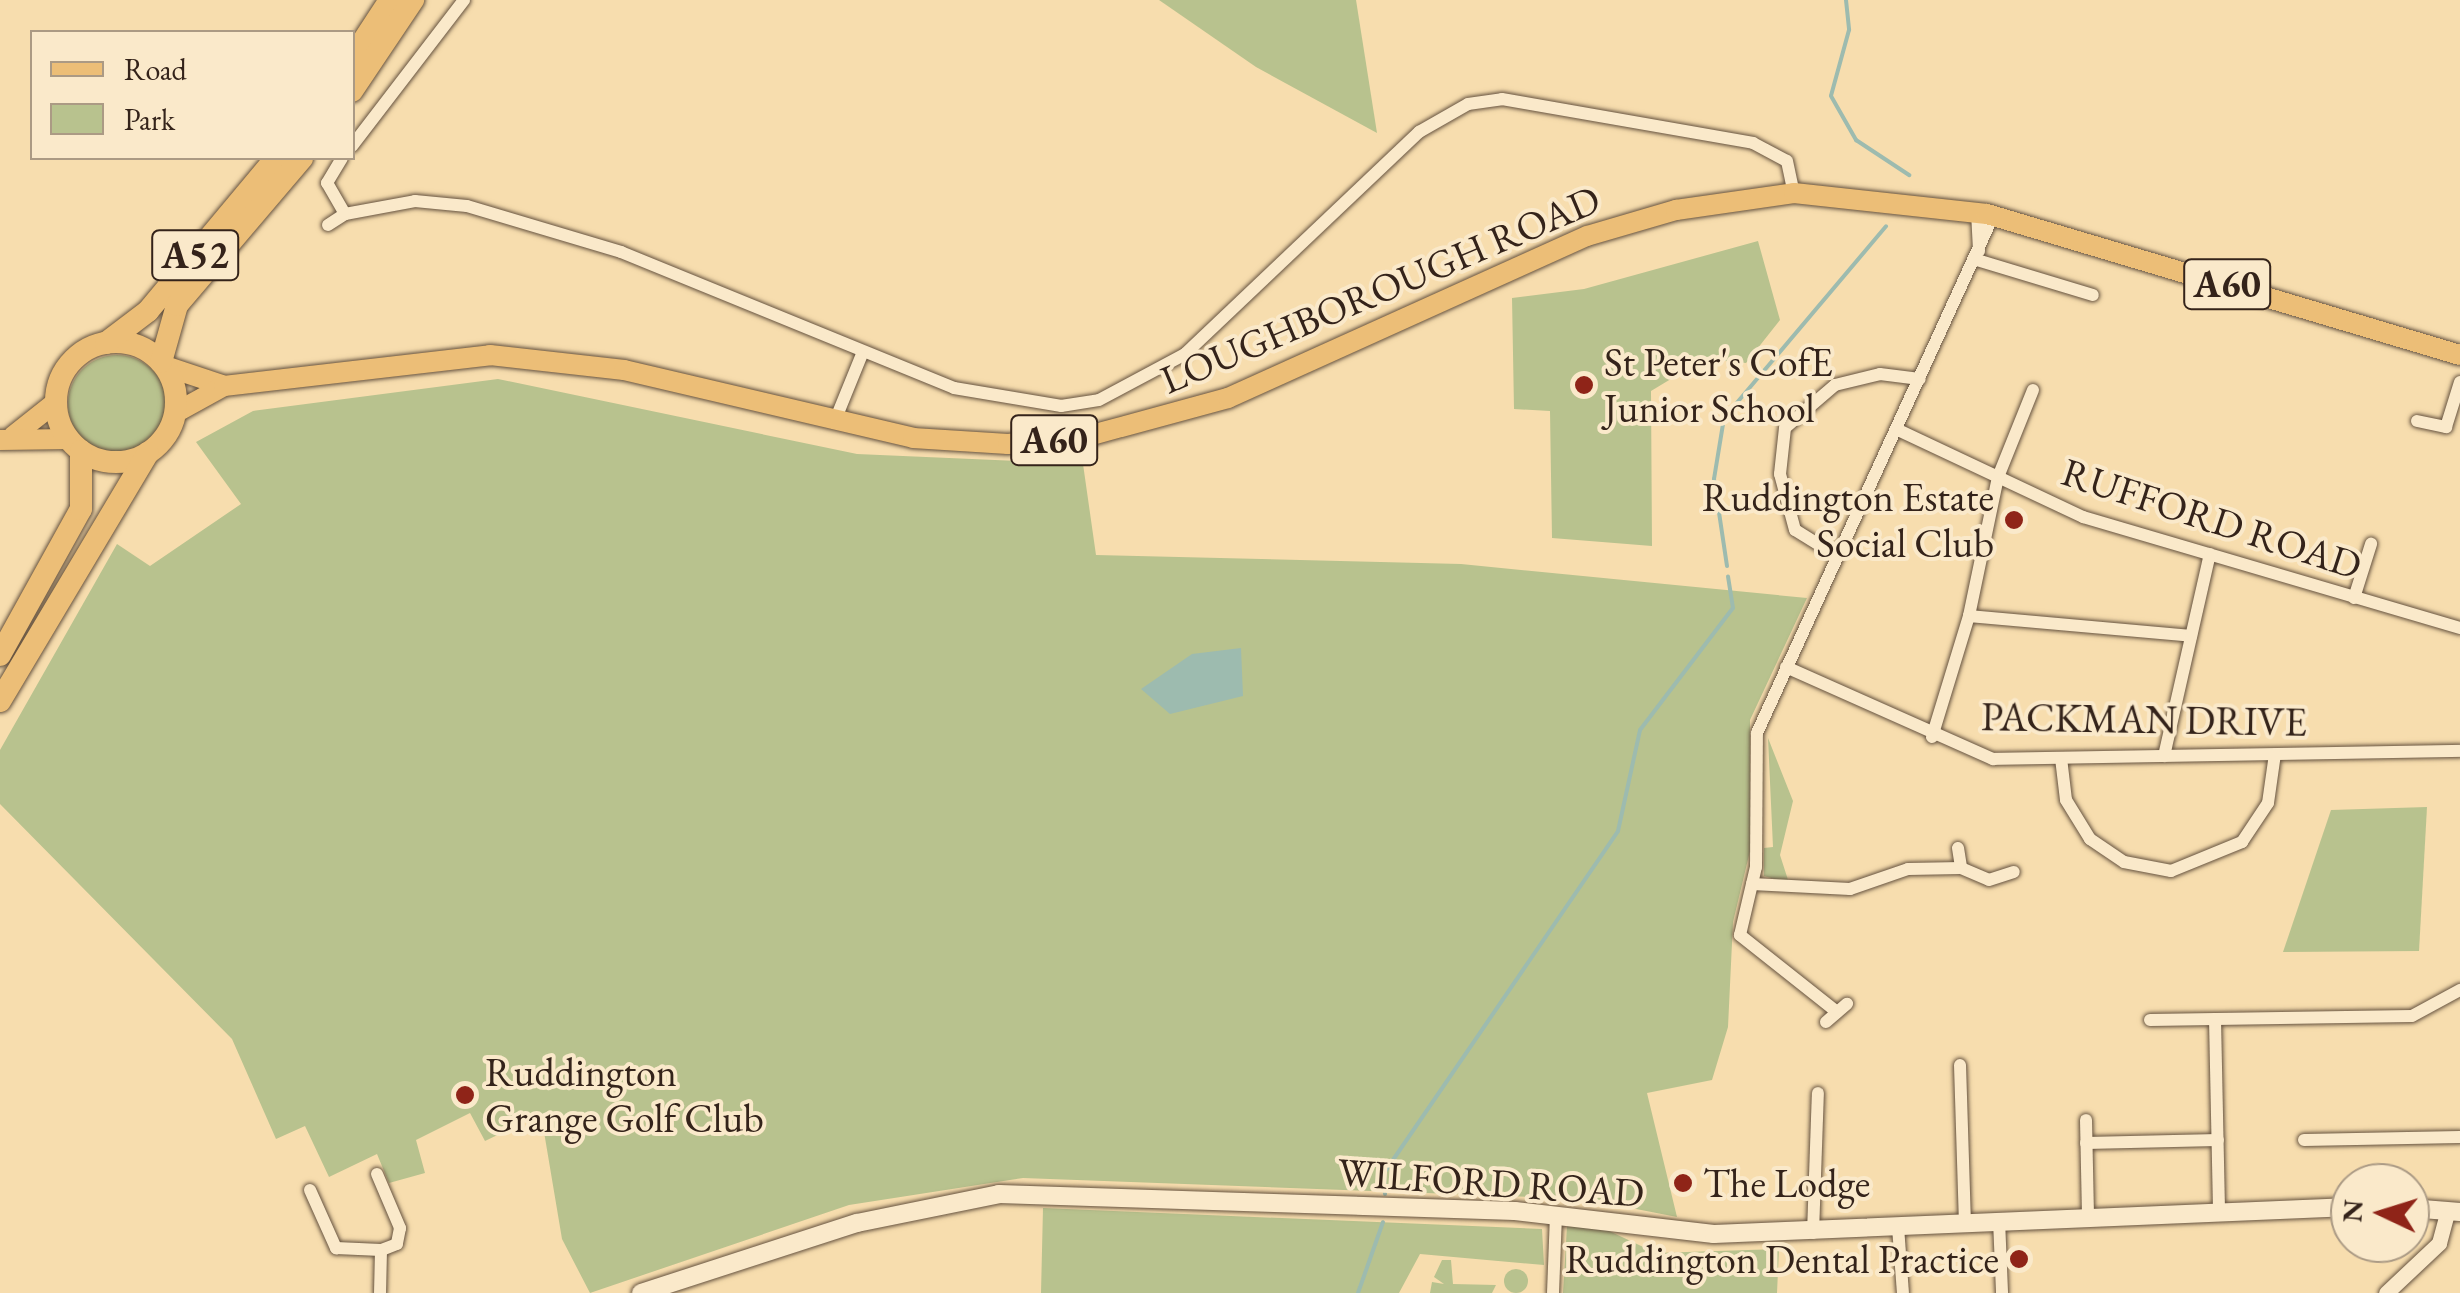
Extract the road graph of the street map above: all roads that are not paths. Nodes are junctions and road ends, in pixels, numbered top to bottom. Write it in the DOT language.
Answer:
graph roads {
  1 [pos="390,0"];
  2 [pos="413,0"];
  3 [pos="464,0"];
  4 [pos="355,53"];
  5 [pos="355,87"];
  6 [pos="355,142"];
  7 [pos="274,160"];
  8 [pos="300,160"];
  9 [pos="341,160"];
  10 [pos="1794,193"];
  11 [pos="346,214"];
  12 [pos="1985,214"];
  13 [pos="328,224"];
  14 [pos="1978,256"];
  15 [pos="2093,295"];
  16 [pos="106,343"];
  17 [pos="862,354"];
  18 [pos="2460,355"];
  19 [pos="163,364"];
  20 [pos="1920,380"];
  21 [pos="2460,382"];
  22 [pos="224,386"];
  23 [pos="2032,390"];
  24 [pos="56,402"];
  25 [pos="175,413"];
  26 [pos="2417,421"];
  27 [pos="834,423"];
  28 [pos="1896,429"];
  29 [pos="6,438"];
  30 [pos="75,445"];
  31 [pos="148,454"];
  32 [pos="1998,477"];
  33 [pos="2372,544"];
  34 [pos="2210,554"];
  35 [pos="1837,556"];
  36 [pos="2354,598"];
  37 [pos="1970,616"];
  38 [pos="2460,628"];
  39 [pos="2191,636"];
  40 [pos="2,647"];
  41 [pos="1786,667"];
  42 [pos="0,701"];
  43 [pos="1932,737"];
  44 [pos="2460,751"];
  45 [pos="2276,754"];
  46 [pos="2164,756"];
  47 [pos="2060,758"];
  48 [pos="1958,848"];
  49 [pos="1961,868"];
  50 [pos="2014,872"];
  51 [pos="1752,884"];
  52 [pos="2460,990"];
  53 [pos="1837,1013"];
  54 [pos="2215,1019"];
  55 [pos="2150,1020"];
  56 [pos="1960,1065"];
  57 [pos="1818,1093"];
  58 [pos="2086,1120"];
  59 [pos="2312,1136"];
  60 [pos="2460,1137"];
  61 [pos="2218,1140"];
  62 [pos="2086,1143"];
  63 [pos="378,1174"];
  64 [pos="310,1190"];
  65 [pos="2330,1208"];
  66 [pos="2219,1210"];
  67 [pos="1556,1214"];
  68 [pos="2088,1214"];
  69 [pos="2453,1215"];
  70 [pos="1999,1220"];
  71 [pos="1965,1222"];
  72 [pos="1898,1227"];
  73 [pos="1814,1233"];
  74 [pos="381,1250"];
  75 [pos="380,1293"];
  76 [pos="641,1293"];
  77 [pos="1553,1293"];
  78 [pos="1903,1293"];
  79 [pos="2002,1293"];
  80 [pos="2386,1293"];
  1 -- 4 [label="highway"];
  2 -- 5 [label="highway"];
  3 -- 6 [label="street"];
  7 -- 16 [label="highway, A52"];
  8 -- 19 [label="highway, A52"];
  9 -- 11 [label="street"];
  10 -- 12 [label="main road, LOUGHBOROUGH ROAD / A60"];
  10 -- 17 [label="street, LOUGHBOROUGH ROAD"];
  10 -- 27 [label="main road, LOUGHBOROUGH ROAD / A60"];
  11 -- 13 [label="street"];
  11 -- 17 [label="street, LOUGHBOROUGH ROAD"];
  12 -- 14 [label="street"];
  12 -- 18 [label="main road, LOUGHBOROUGH ROAD / A60"];
  14 -- 15 [label="street"];
  14 -- 20 [label="street"];
  16 -- 19 [label="highway, A52"];
  16 -- 24 [label="highway, A52"];
  17 -- 27 [label="street"];
  19 -- 22 [label="main road, LOUGHBOROUGH ROAD / A60"];
  19 -- 25 [label="highway, A52"];
  20 -- 28 [label="street"];
  20 -- 35 [label="street"];
  21 -- 26 [label="street"];
  22 -- 25 [label="main road, LOUGHBOROUGH ROAD / A60"];
  22 -- 27 [label="main road, LOUGHBOROUGH ROAD / A60"];
  23 -- 32 [label="street"];
  24 -- 29 [label="main road"];
  24 -- 30 [label="highway"];
  25 -- 31 [label="highway"];
  28 -- 32 [label="street, RUFFORD ROAD"];
  28 -- 35 [label="street"];
  29 -- 30 [label="main road"];
  30 -- 31 [label="highway"];
  30 -- 40 [label="highway"];
  31 -- 42 [label="highway"];
  32 -- 34 [label="street, RUFFORD ROAD"];
  32 -- 37 [label="street"];
  33 -- 36 [label="street"];
  34 -- 36 [label="street, RUFFORD ROAD"];
  34 -- 39 [label="street"];
  35 -- 41 [label="street"];
  36 -- 38 [label="street, RUFFORD ROAD"];
  37 -- 39 [label="street"];
  37 -- 43 [label="street"];
  39 -- 46 [label="street"];
  41 -- 43 [label="street, PACKMAN DRIVE"];
  41 -- 51 [label="street"];
  43 -- 47 [label="street, PACKMAN DRIVE"];
  44 -- 45 [label="street, PACKMAN DRIVE"];
  45 -- 46 [label="street, PACKMAN DRIVE"];
  45 -- 47 [label="street"];
  46 -- 47 [label="street, PACKMAN DRIVE"];
  48 -- 49 [label="street"];
  49 -- 50 [label="street"];
  49 -- 51 [label="street"];
  51 -- 53 [label="street"];
  52 -- 54 [label="street"];
  54 -- 55 [label="street"];
  54 -- 61 [label="street"];
  56 -- 71 [label="street"];
  57 -- 73 [label="street"];
  58 -- 62 [label="street"];
  59 -- 60 [label="street"];
  61 -- 62 [label="street"];
  61 -- 66 [label="street"];
  62 -- 68 [label="street"];
  63 -- 74 [label="street"];
  64 -- 74 [label="street"];
  65 -- 66 [label="main road, WILFORD ROAD"];
  66 -- 68 [label="main road, WILFORD ROAD"];
  67 -- 73 [label="main road, WILFORD ROAD"];
  67 -- 76 [label="main road, WILFORD ROAD"];
  67 -- 77 [label="street"];
  68 -- 70 [label="main road, WILFORD ROAD"];
  69 -- 80 [label="street"];
  70 -- 71 [label="main road, WILFORD ROAD"];
  70 -- 79 [label="street"];
  71 -- 72 [label="main road, WILFORD ROAD"];
  72 -- 73 [label="main road, WILFORD ROAD"];
  72 -- 78 [label="street"];
  74 -- 75 [label="street"];
}
